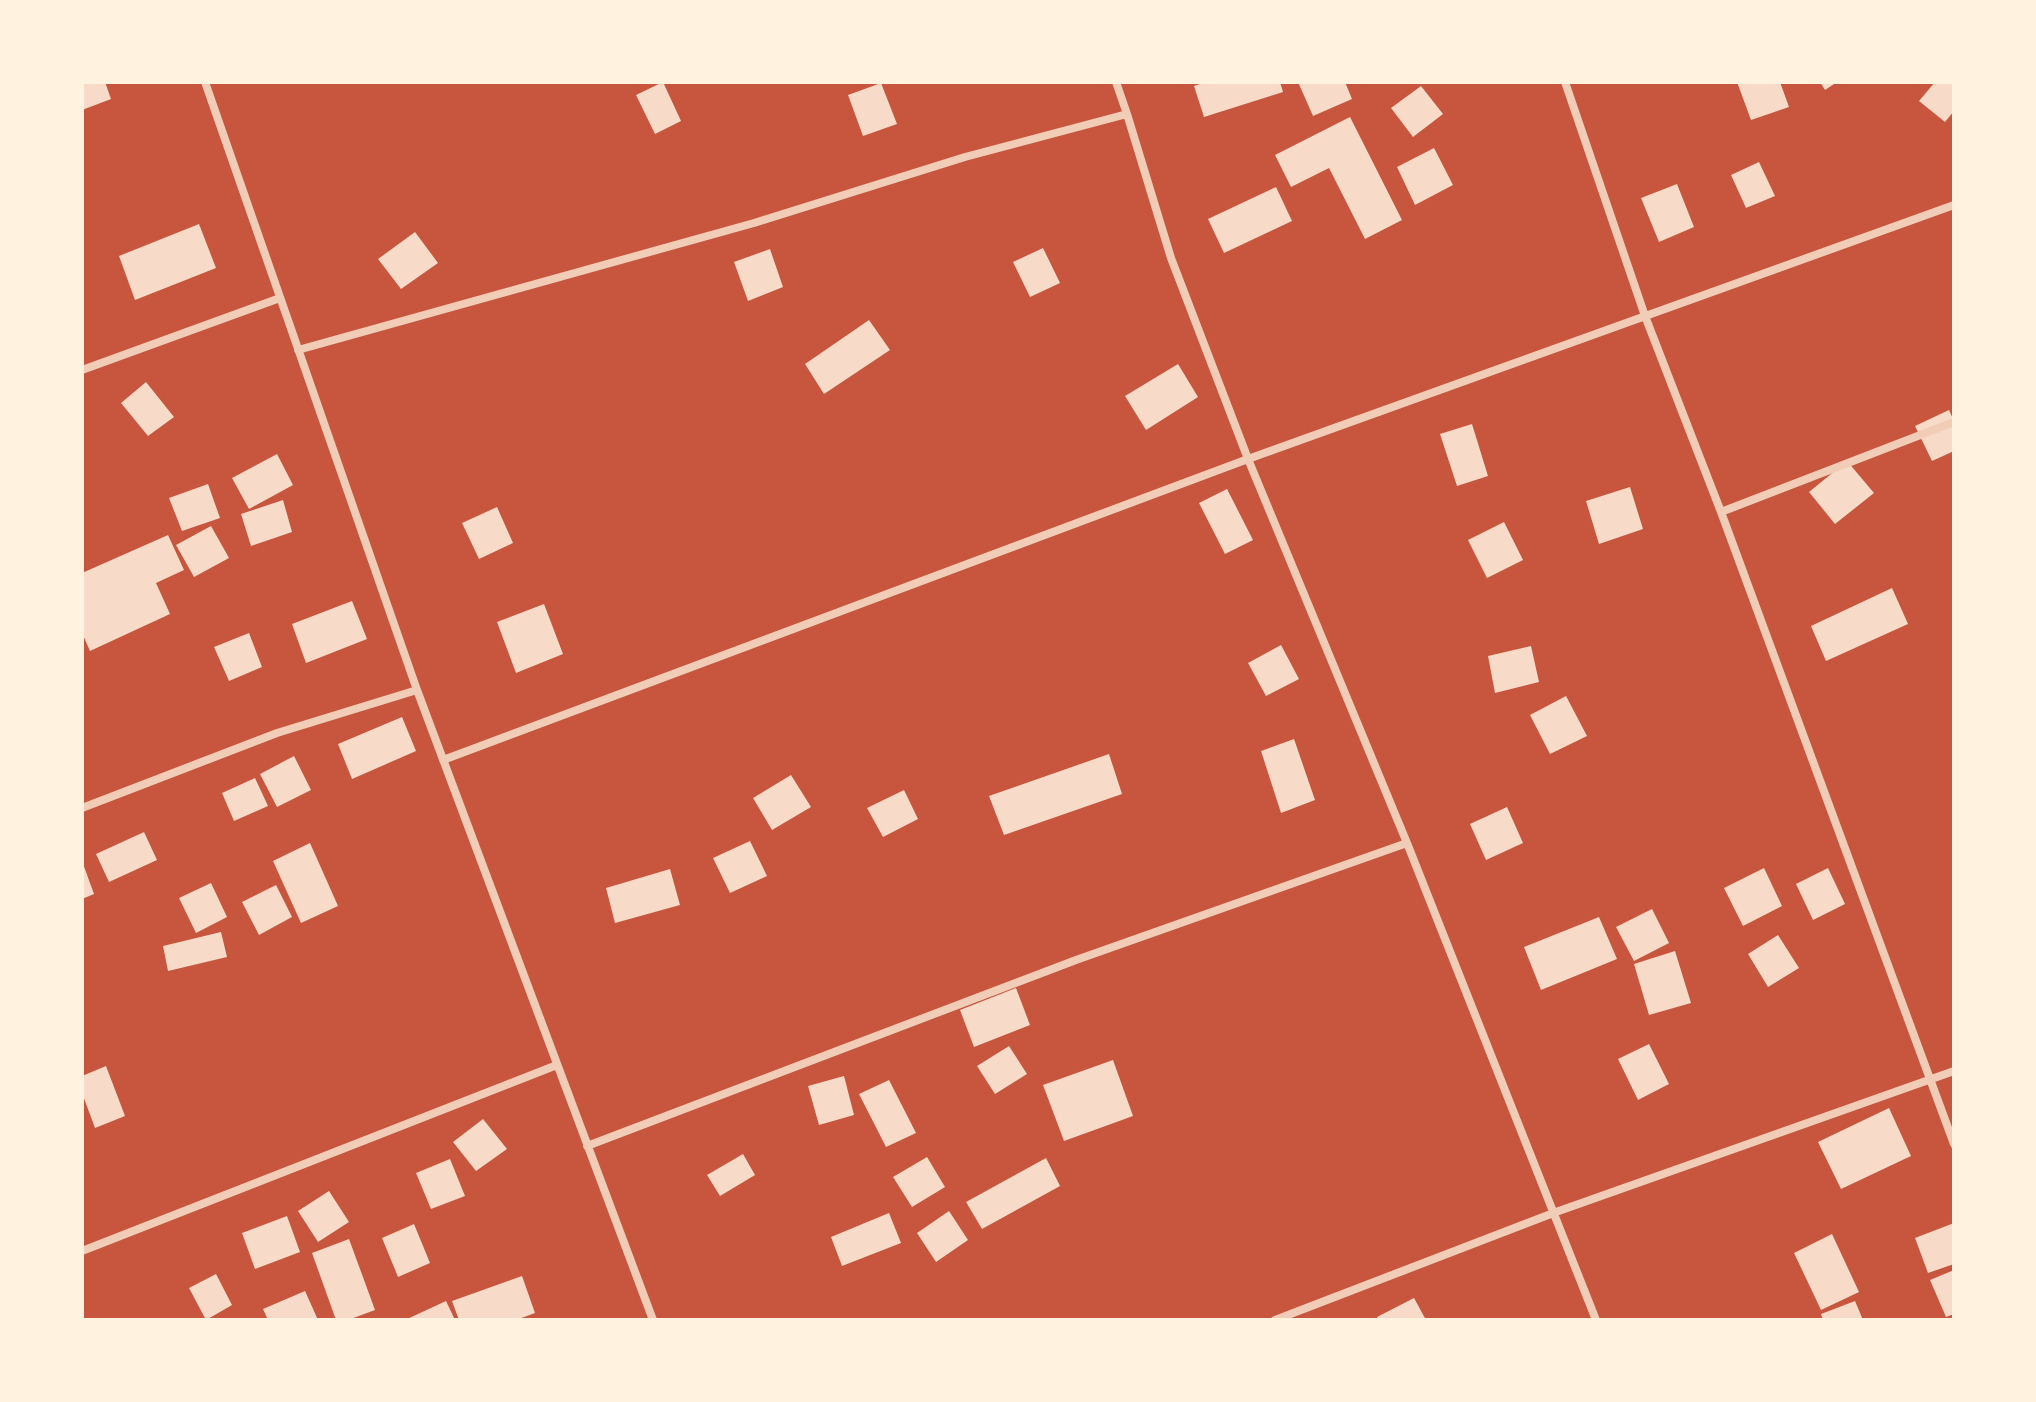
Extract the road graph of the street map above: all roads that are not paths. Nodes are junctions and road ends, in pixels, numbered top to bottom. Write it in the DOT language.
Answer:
graph roads {
  1 [pos="205,82"];
  2 [pos="1116,82"];
  3 [pos="1565,82"];
  4 [pos="1127,114"];
  5 [pos="1954,205"];
  6 [pos="280,298"];
  7 [pos="1645,316"];
  8 [pos="298,350"];
  9 [pos="82,370"];
  10 [pos="1954,422"];
  11 [pos="1248,459"];
  12 [pos="1721,512"];
  13 [pos="417,690"];
  14 [pos="443,760"];
  15 [pos="82,808"];
  16 [pos="1407,843"];
  17 [pos="557,1065"];
  18 [pos="1954,1071"];
  19 [pos="1930,1081"];
  20 [pos="1954,1144"];
  21 [pos="587,1146"];
  22 [pos="1556,1212"];
  23 [pos="82,1251"];
  24 [pos="653,1320"];
  25 [pos="1275,1320"];
  26 [pos="1596,1320"];
  1 -- 6 [label="street"];
  2 -- 4 [label="street"];
  3 -- 7 [label="street"];
  4 -- 8 [label="street"];
  4 -- 11 [label="street"];
  5 -- 7 [label="street"];
  6 -- 8 [label="street"];
  6 -- 9 [label="street"];
  7 -- 11 [label="street"];
  7 -- 12 [label="street"];
  8 -- 13 [label="street"];
  10 -- 12 [label="street"];
  11 -- 14 [label="street"];
  11 -- 16 [label="street"];
  12 -- 19 [label="street"];
  13 -- 14 [label="street"];
  13 -- 15 [label="street"];
  14 -- 17 [label="street"];
  16 -- 21 [label="street"];
  16 -- 22 [label="street"];
  17 -- 21 [label="street"];
  17 -- 23 [label="street"];
  18 -- 19 [label="street"];
  19 -- 20 [label="street"];
  19 -- 22 [label="street"];
  21 -- 24 [label="street"];
  22 -- 25 [label="street"];
  22 -- 26 [label="street"];
}
